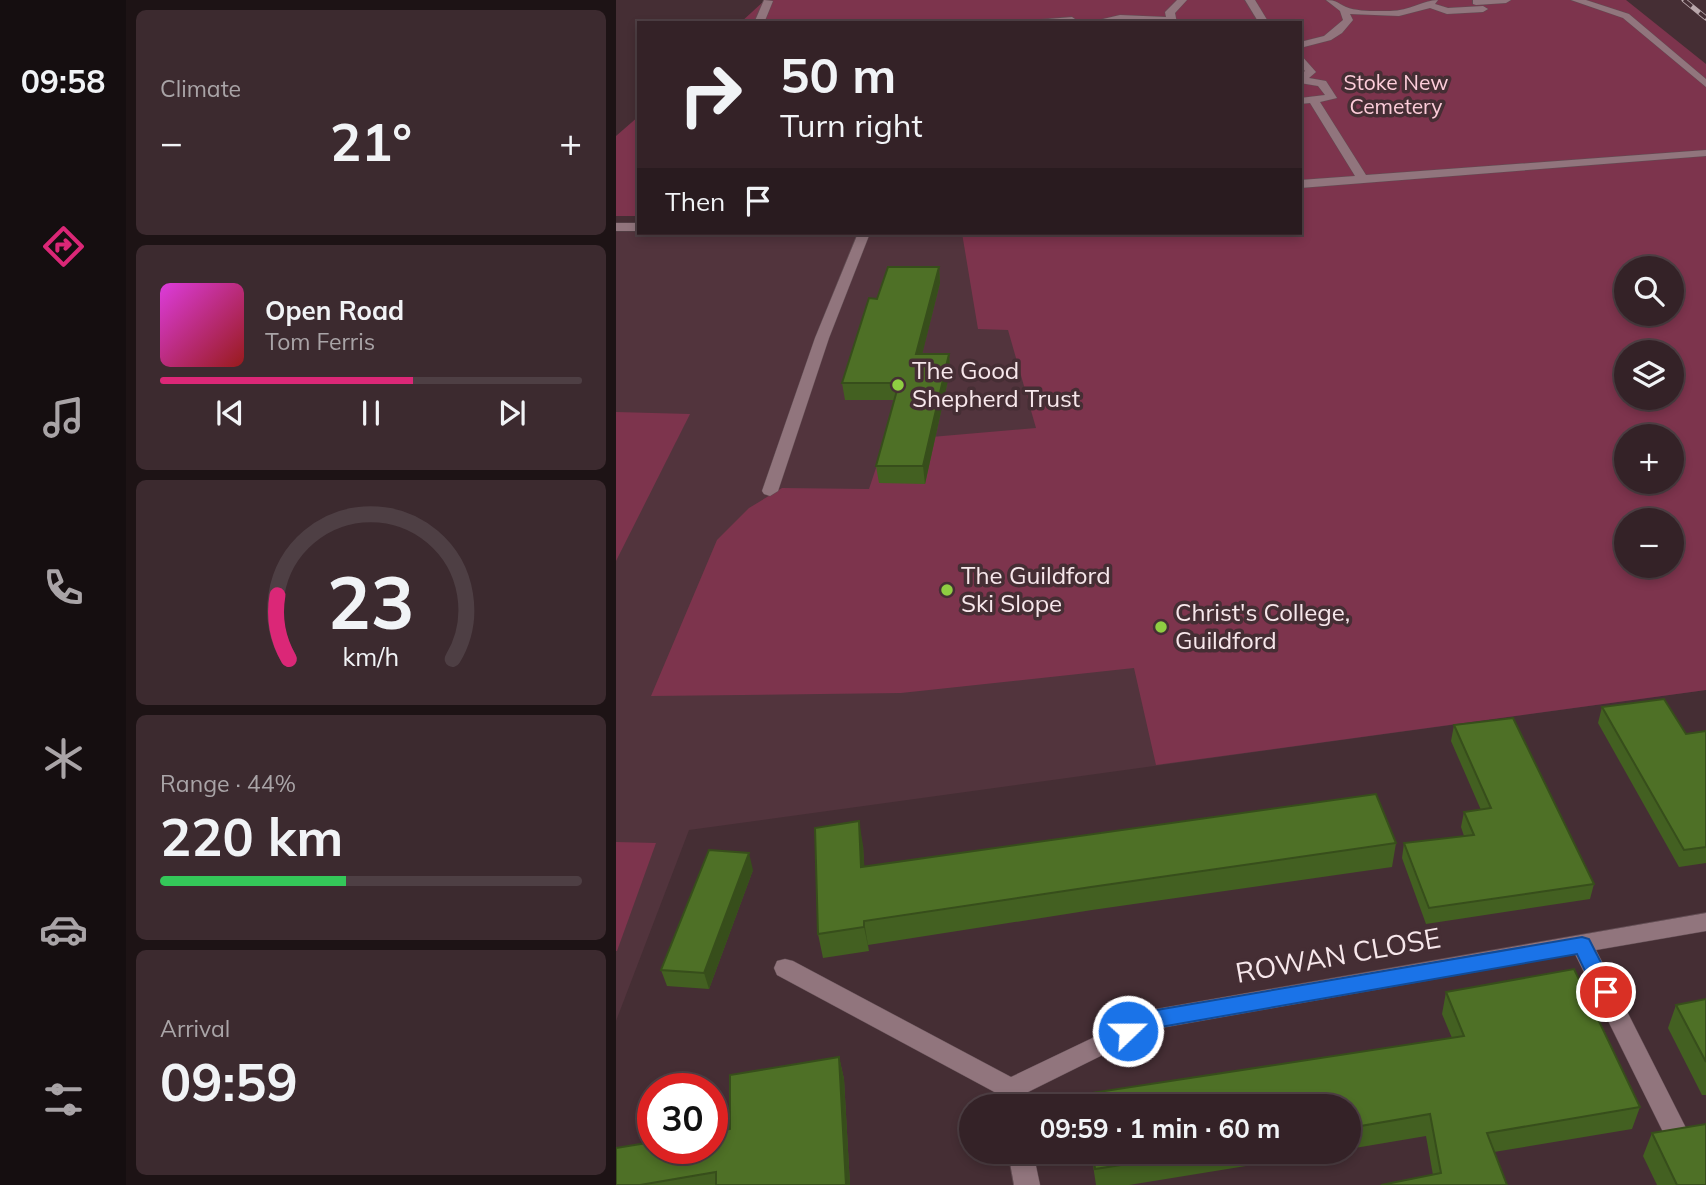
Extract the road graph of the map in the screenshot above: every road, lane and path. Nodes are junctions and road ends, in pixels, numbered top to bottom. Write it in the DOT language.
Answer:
graph roads {
  1 [pos="1182,0"];
  2 [pos="1250,0"];
  3 [pos="1331,0"];
  4 [pos="1506,0"];
  5 [pos="1576,0"];
  6 [pos="768,1"];
  7 [pos="1410,1"];
  8 [pos="1476,1"];
  9 [pos="1388,2"];
  10 [pos="1431,2"];
  11 [pos="1344,10"];
  12 [pos="760,21"];
  13 [pos="1097,21"];
  14 [pos="1163,21"];
  15 [pos="1169,21"];
  16 [pos="1263,21"];
  17 [pos="1302,45"];
  18 [pos="1302,60"];
  19 [pos="1302,79"];
  20 [pos="1302,80"];
  21 [pos="1706,84"];
  22 [pos="1306,100"];
  23 [pos="1706,152"];
  24 [pos="1363,180"];
  25 [pos="1302,184"];
  26 [pos="616,227"];
  27 [pos="637,227"];
  28 [pos="863,235"];
  29 [pos="770,491"];
  30 [pos="1706,922"];
  31 [pos="1582,945"];
  32 [pos="785,968"];
  33 [pos="1008,1094"];
  34 [pos="1018,1094"];
  35 [pos="1676,1134"];
  36 [pos="1023,1164"];
  37 [pos="1027,1185"];
  1 -- 15 [label="street"];
  2 -- 16 [label="street"];
  3 -- 11 [label="street"];
  4 -- 8 [label="street"];
  5 -- 21 [label="street"];
  6 -- 12 [label="street"];
  7 -- 10 [label="street"];
  8 -- 10 [label="street"];
  9 -- 11 [label="street"];
  10 -- 11 [label="street"];
  11 -- 17 [label="street"];
  13 -- 14 [label="street"];
  18 -- 19 [label="street"];
  20 -- 22 [label="street"];
  22 -- 24 [label="street"];
  23 -- 24 [label="street"];
  24 -- 25 [label="street"];
  26 -- 27 [label="street"];
  28 -- 29 [label="street"];
  30 -- 31 [label="street, ROWAN CLOSE"];
  31 -- 34 [label="street, ROWAN CLOSE"];
  31 -- 35 [label="street"];
  32 -- 33 [label="street"];
  36 -- 37 [label="street"];
}
